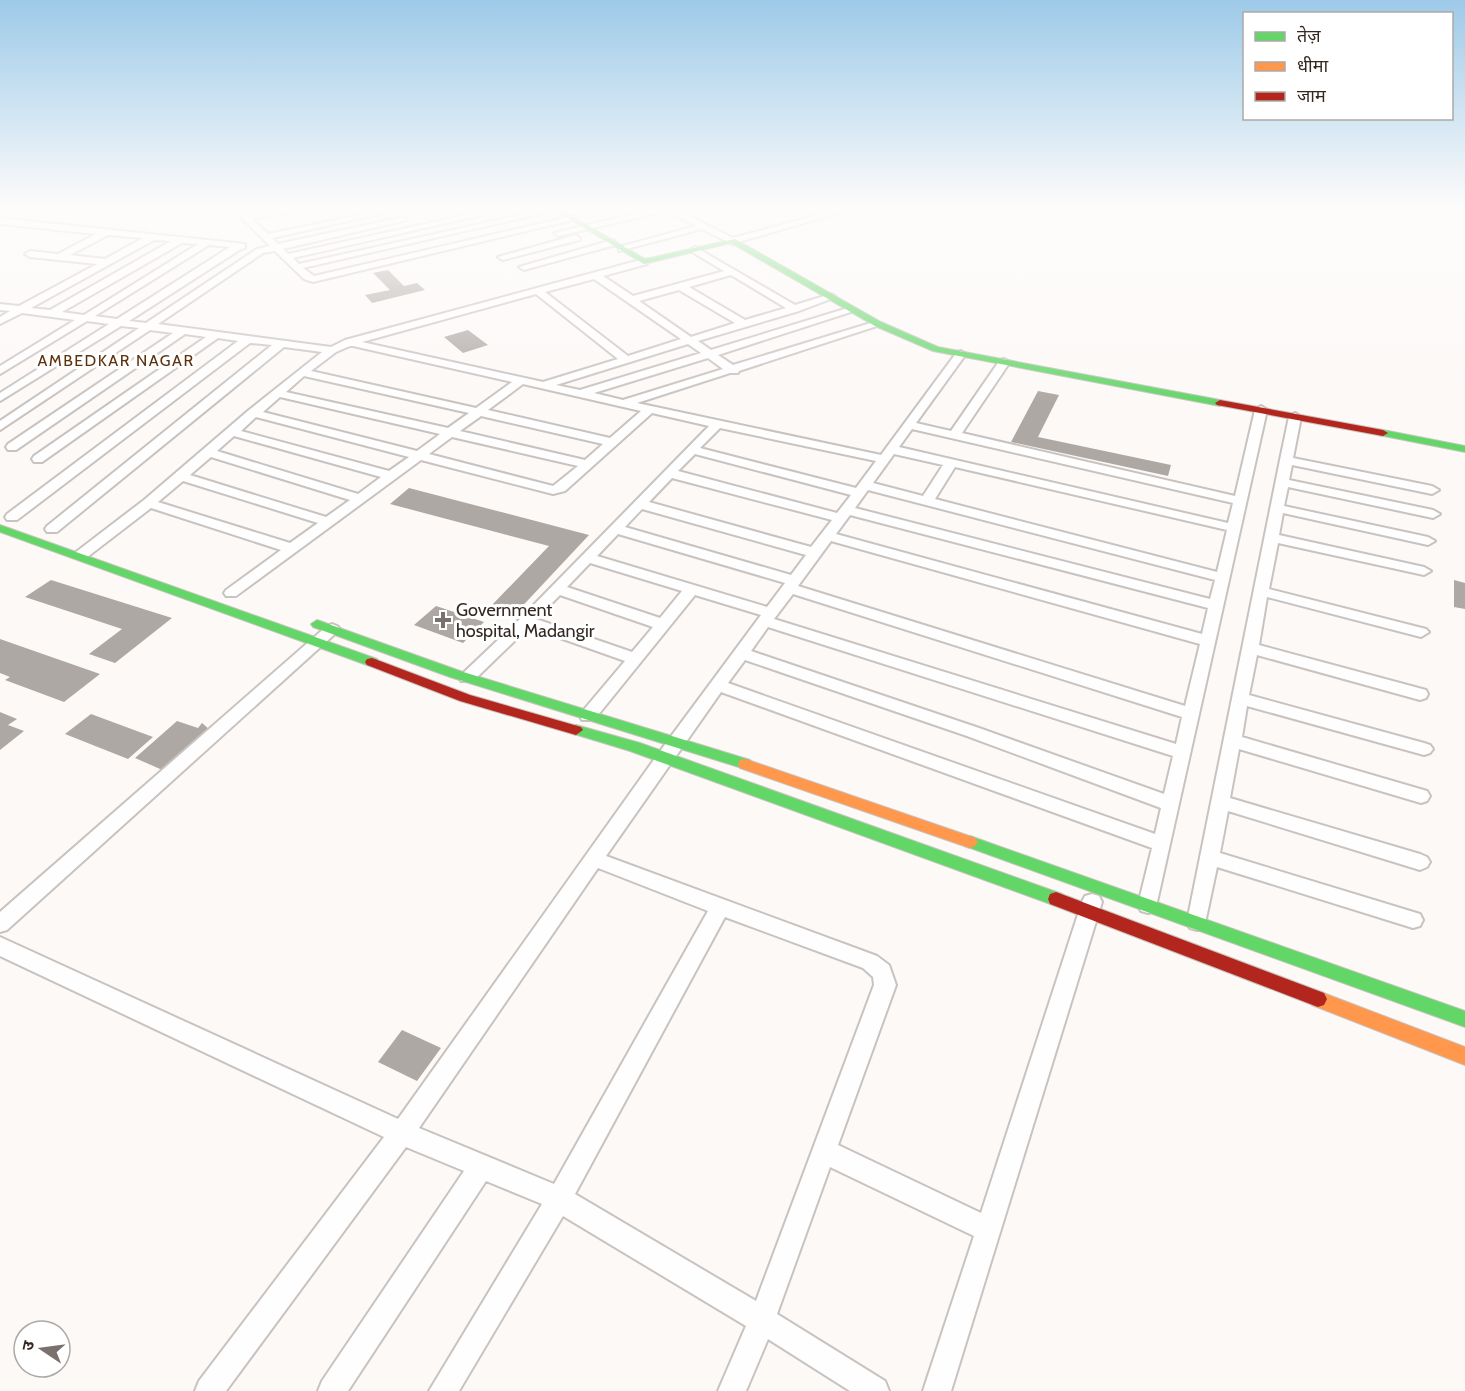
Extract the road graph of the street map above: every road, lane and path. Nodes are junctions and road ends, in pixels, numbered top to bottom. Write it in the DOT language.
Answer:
graph roads {
  1 [pos="85,274"];
  2 [pos="121,274"];
  3 [pos="157,274"];
  4 [pos="196,274"];
  5 [pos="230,274"];
  6 [pos="304,274"];
  7 [pos="335,274"];
  8 [pos="599,274"];
  9 [pos="725,274"];
  10 [pos="735,274"];
  11 [pos="790,274"];
  12 [pos="595,275"];
  13 [pos="680,286"];
  14 [pos="537,290"];
  15 [pos="831,297"];
  16 [pos="631,300"];
  17 [pos="0,307"];
  18 [pos="795,309"];
  19 [pos="20,310"];
  20 [pos="852,310"];
  21 [pos="51,314"];
  22 [pos="86,318"];
  23 [pos="0,321"];
  24 [pos="119,323"];
  25 [pos="744,324"];
  26 [pos="878,324"];
  27 [pos="148,326"];
  28 [pos="182,331"];
  29 [pos="216,335"];
  30 [pos="248,339"];
  31 [pos="690,340"];
  32 [pos="349,342"];
  33 [pos="282,344"];
  34 [pos="332,350"];
  35 [pos="709,354"];
  36 [pos="961,354"];
  37 [pos="626,360"];
  38 [pos="1004,362"];
  39 [pos="0,371"];
  40 [pos="734,371"];
  41 [pos="302,372"];
  42 [pos="522,380"];
  43 [pos="543,385"];
  44 [pos="277,393"];
  45 [pos="582,394"];
  46 [pos="0,398"];
  47 [pos="624,403"];
  48 [pos="650,409"];
  49 [pos="1260,410"];
  50 [pos="478,412"];
  51 [pos="254,413"];
  52 [pos="1295,417"];
  53 [pos="717,424"];
  54 [pos="909,425"];
  55 [pos="0,426"];
  56 [pos="232,432"];
  57 [pos="451,432"];
  58 [pos="955,434"];
  59 [pos="612,442"];
  60 [pos="12,447"];
  61 [pos="1465,449"];
  62 [pos="692,450"];
  63 [pos="208,453"];
  64 [pos="888,454"];
  65 [pos="421,455"];
  66 [pos="38,459"];
  67 [pos="1286,460"];
  68 [pos="951,463"];
  69 [pos="587,464"];
  70 [pos="670,472"];
  71 [pos="180,476"];
  72 [pos="392,476"];
  73 [pos="1282,482"];
  74 [pos="862,489"];
  75 [pos="1431,490"];
  76 [pos="362,498"];
  77 [pos="927,501"];
  78 [pos="1240,501"];
  79 [pos="149,503"];
  80 [pos="640,504"];
  81 [pos="1277,508"];
  82 [pos="844,514"];
  83 [pos="1433,514"];
  84 [pos="6,515"];
  85 [pos="329,522"];
  86 [pos="0,528"];
  87 [pos="1234,528"];
  88 [pos="616,529"];
  89 [pos="52,530"];
  90 [pos="828,536"];
  91 [pos="1271,537"];
  92 [pos="1428,541"];
  93 [pos="94,544"];
  94 [pos="293,549"];
  95 [pos="115,551"];
  96 [pos="816,553"];
  97 [pos="81,555"];
  98 [pos="587,558"];
  99 [pos="1424,572"];
  100 [pos="1222,578"];
  101 [pos="792,584"];
  102 [pos="693,588"];
  103 [pos="557,589"];
  104 [pos="1260,591"];
  105 [pos="231,593"];
  106 [pos="1216,605"];
  107 [pos="298,617"];
  108 [pos="768,617"];
  109 [pos="526,621"];
  110 [pos="664,625"];
  111 [pos="332,629"];
  112 [pos="1421,632"];
  113 [pos="1208,641"];
  114 [pos="317,642"];
  115 [pos="1249,648"];
  116 [pos="741,653"];
  117 [pos="636,659"];
  118 [pos="467,677"];
  119 [pos="718,685"];
  120 [pos="1420,694"];
  121 [pos="1239,698"];
  122 [pos="1192,714"];
  123 [pos="588,716"];
  124 [pos="1231,740"];
  125 [pos="671,749"];
  126 [pos="1424,749"];
  127 [pos="1183,753"];
  128 [pos="1421,796"];
  129 [pos="1220,802"];
  130 [pos="1171,804"];
  131 [pos="1162,844"];
  132 [pos="1209,857"];
  133 [pos="594,859"];
  134 [pos="1420,862"];
  135 [pos="1096,886"];
  136 [pos="1148,904"];
  137 [pos="720,907"];
  138 [pos="1089,912"];
  139 [pos="1413,920"];
  140 [pos="1197,922"];
  141 [pos="0,924"];
  142 [pos="0,946"];
  143 [pos="1465,1019"];
  144 [pos="1465,1056"];
  145 [pos="402,1134"];
  146 [pos="824,1151"];
  147 [pos="481,1167"];
  148 [pos="559,1198"];
  149 [pos="989,1230"];
  150 [pos="762,1320"];
  151 [pos="447,1390"];
  152 [pos="209,1391"];
  153 [pos="332,1391"];
  154 [pos="732,1391"];
  155 [pos="874,1391"];
  156 [pos="937,1391"];
  1 -- 19 [label="street"];
  2 -- 21 [label="street"];
  3 -- 22 [label="street"];
  4 -- 24 [label="street"];
  5 -- 27 [label="street"];
  6 -- 7 [label="street"];
  8 -- 12 [label="street"];
  9 -- 13 [label="street"];
  10 -- 18 [label="street"];
  11 -- 15 [label="street"];
  12 -- 14 [label="street"];
  12 -- 16 [label="street"];
  13 -- 16 [label="street"];
  13 -- 25 [label="street"];
  14 -- 32 [label="street"];
  14 -- 37 [label="street"];
  15 -- 18 [label="street"];
  15 -- 20 [label="street"];
  16 -- 31 [label="street"];
  17 -- 19 [label="street"];
  18 -- 25 [label="street"];
  19 -- 21 [label="street"];
  19 -- 23 [label="street"];
  20 -- 26 [label="street"];
  20 -- 35 [label="street"];
  21 -- 22 [label="street"];
  22 -- 24 [label="street"];
  22 -- 39 [label="street"];
  24 -- 27 [label="street"];
  24 -- 46 [label="street"];
  25 -- 31 [label="street"];
  26 -- 36 [label="street"];
  26 -- 40 [label="street"];
  27 -- 28 [label="street"];
  27 -- 55 [label="street"];
  28 -- 29 [label="street"];
  28 -- 60 [label="street"];
  29 -- 30 [label="street"];
  29 -- 66 [label="street"];
  30 -- 33 [label="street"];
  30 -- 84 [label="street"];
  31 -- 35 [label="street"];
  31 -- 37 [label="street"];
  32 -- 34 [label="street"];
  32 -- 42 [label="street"];
  33 -- 34 [label="street"];
  33 -- 89 [label="street"];
  34 -- 41 [label="street"];
  35 -- 40 [label="street"];
  35 -- 45 [label="street"];
  36 -- 38 [label="street"];
  36 -- 54 [label="street"];
  37 -- 43 [label="street"];
  38 -- 49 [label="street"];
  38 -- 58 [label="street"];
  40 -- 47 [label="street"];
  41 -- 44 [label="street"];
  41 -- 50 [label="street"];
  42 -- 43 [label="street"];
  42 -- 50 [label="street"];
  43 -- 45 [label="street"];
  44 -- 51 [label="street"];
  44 -- 57 [label="street"];
  45 -- 47 [label="street"];
  47 -- 48 [label="street"];
  48 -- 53 [label="street"];
  48 -- 59 [label="street"];
  49 -- 52 [label="street"];
  49 -- 78 [label="street"];
  50 -- 57 [label="street"];
  50 -- 59 [label="street"];
  51 -- 56 [label="street"];
  51 -- 65 [label="street"];
  52 -- 61 [label="street"];
  52 -- 67 [label="street"];
  53 -- 62 [label="street"];
  53 -- 64 [label="street"];
  54 -- 58 [label="street"];
  54 -- 64 [label="street"];
  56 -- 63 [label="street"];
  56 -- 72 [label="street"];
  57 -- 65 [label="street"];
  57 -- 69 [label="street"];
  58 -- 78 [label="street"];
  59 -- 69 [label="street"];
  62 -- 70 [label="street"];
  62 -- 74 [label="street"];
  63 -- 71 [label="street"];
  63 -- 76 [label="street"];
  64 -- 68 [label="street"];
  64 -- 74 [label="street"];
  65 -- 69 [label="street"];
  65 -- 72 [label="street"];
  67 -- 73 [label="street"];
  67 -- 75 [label="street"];
  68 -- 77 [label="street"];
  68 -- 87 [label="street"];
  70 -- 80 [label="street"];
  70 -- 82 [label="street"];
  71 -- 79 [label="street"];
  71 -- 85 [label="street"];
  72 -- 76 [label="street"];
  73 -- 81 [label="street"];
  73 -- 83 [label="street"];
  74 -- 77 [label="street"];
  74 -- 82 [label="street"];
  76 -- 85 [label="street"];
  77 -- 100 [label="street"];
  78 -- 87 [label="street"];
  79 -- 93 [label="street"];
  79 -- 94 [label="street"];
  80 -- 88 [label="street"];
  80 -- 96 [label="street"];
  81 -- 91 [label="street"];
  81 -- 92 [label="street"];
  82 -- 90 [label="street"];
  82 -- 106 [label="street"];
  84 -- 89 [label="street"];
  85 -- 94 [label="street"];
  86 -- 97 [label="street"];
  87 -- 100 [label="street"];
  88 -- 98 [label="street"];
  88 -- 101 [label="street"];
  89 -- 93 [label="street"];
  90 -- 96 [label="street"];
  90 -- 113 [label="street"];
  91 -- 99 [label="street"];
  91 -- 104 [label="street"];
  93 -- 95 [label="street"];
  93 -- 97 [label="street"];
  94 -- 105 [label="street"];
  96 -- 101 [label="street"];
  97 -- 114 [label="street"];
  98 -- 102 [label="street"];
  98 -- 103 [label="street"];
  100 -- 106 [label="street"];
  101 -- 108 [label="street"];
  101 -- 122 [label="street"];
  102 -- 108 [label="street"];
  102 -- 110 [label="street"];
  103 -- 109 [label="street"];
  103 -- 110 [label="street"];
  104 -- 112 [label="street"];
  104 -- 115 [label="street"];
  106 -- 113 [label="street"];
  107 -- 111 [label="street"];
  108 -- 116 [label="street"];
  108 -- 127 [label="street"];
  109 -- 117 [label="street"];
  109 -- 118 [label="street"];
  110 -- 117 [label="street"];
  111 -- 114 [label="street"];
  111 -- 118 [label="street"];
  113 -- 122 [label="street"];
  114 -- 125 [label="street"];
  114 -- 141 [label="street"];
  115 -- 120 [label="street"];
  115 -- 121 [label="street"];
  116 -- 119 [label="street"];
  116 -- 130 [label="street"];
  117 -- 123 [label="street"];
  118 -- 123 [label="street"];
  119 -- 125 [label="street"];
  119 -- 131 [label="street"];
  121 -- 124 [label="street"];
  121 -- 126 [label="street"];
  122 -- 127 [label="street"];
  123 -- 125 [label="street"];
  124 -- 128 [label="street"];
  124 -- 129 [label="street"];
  125 -- 133 [label="street"];
  125 -- 135 [label="street"];
  125 -- 138 [label="street"];
  127 -- 130 [label="street"];
  129 -- 132 [label="street"];
  129 -- 134 [label="street"];
  130 -- 131 [label="street"];
  131 -- 136 [label="street"];
  132 -- 139 [label="street"];
  132 -- 140 [label="street"];
  133 -- 137 [label="street"];
  133 -- 145 [label="street"];
  135 -- 136 [label="street"];
  135 -- 138 [label="street"];
  136 -- 140 [label="street"];
  137 -- 146 [label="street"];
  137 -- 148 [label="street"];
  138 -- 144 [label="street"];
  138 -- 149 [label="street"];
  140 -- 143 [label="street"];
  142 -- 145 [label="street"];
  145 -- 147 [label="street"];
  145 -- 152 [label="street"];
  146 -- 149 [label="street"];
  146 -- 150 [label="street"];
  147 -- 148 [label="street"];
  147 -- 153 [label="street"];
  148 -- 150 [label="street"];
  148 -- 151 [label="street"];
  149 -- 156 [label="street"];
  150 -- 154 [label="street"];
  150 -- 155 [label="street"];
}
